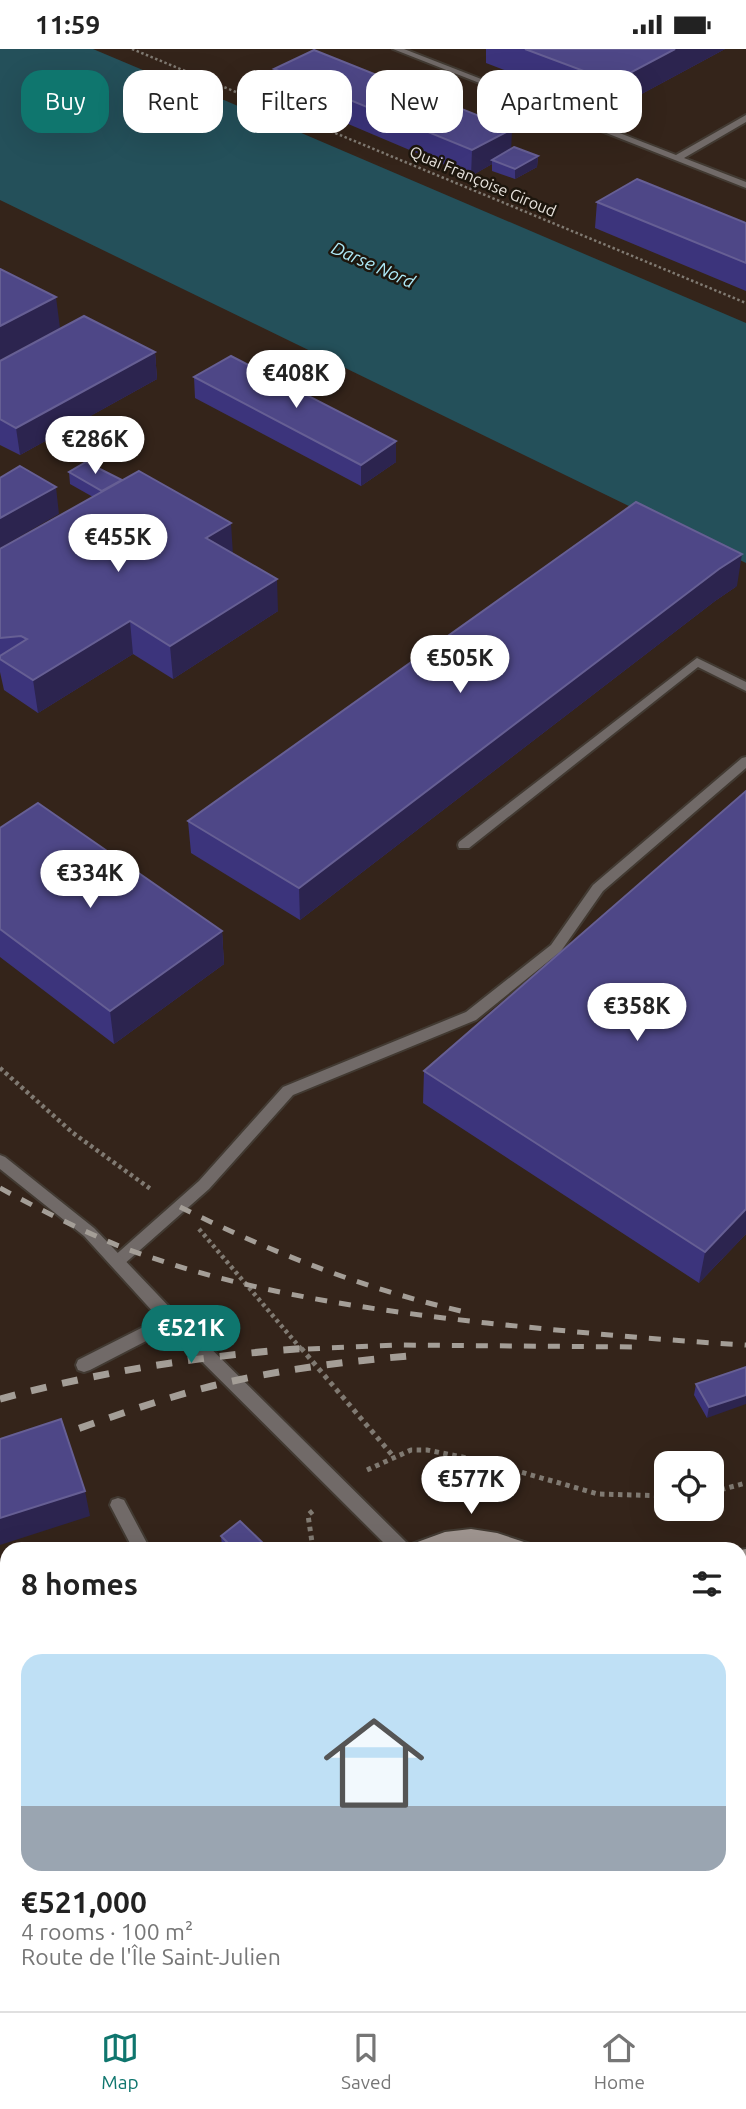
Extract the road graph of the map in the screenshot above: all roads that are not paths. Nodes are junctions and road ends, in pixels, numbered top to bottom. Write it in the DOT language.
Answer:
graph roads {
  1 [pos="397,49"];
  2 [pos="746,118"];
  3 [pos="677,158"];
  4 [pos="746,185"];
  5 [pos="746,687"];
  6 [pos="746,761"];
  7 [pos="464,845"];
  8 [pos="0,1161"];
  9 [pos="117,1262"];
  10 [pos="171,1320"];
  11 [pos="84,1365"];
  12 [pos="118,1505"];
  13 [pos="138,1542"];
  14 [pos="395,1542"];
  15 [pos="434,1542"];
  16 [pos="507,1542"];
  1 -- 3 [label="street"];
  2 -- 3 [label="street"];
  3 -- 4 [label="street"];
  5 -- 7 [label="street"];
  6 -- 9 [label="street"];
  8 -- 9 [label="street"];
  9 -- 10 [label="street"];
  10 -- 11 [label="street"];
  10 -- 14 [label="street"];
  12 -- 13 [label="street"];
  15 -- 16 [label="main road"];
}
